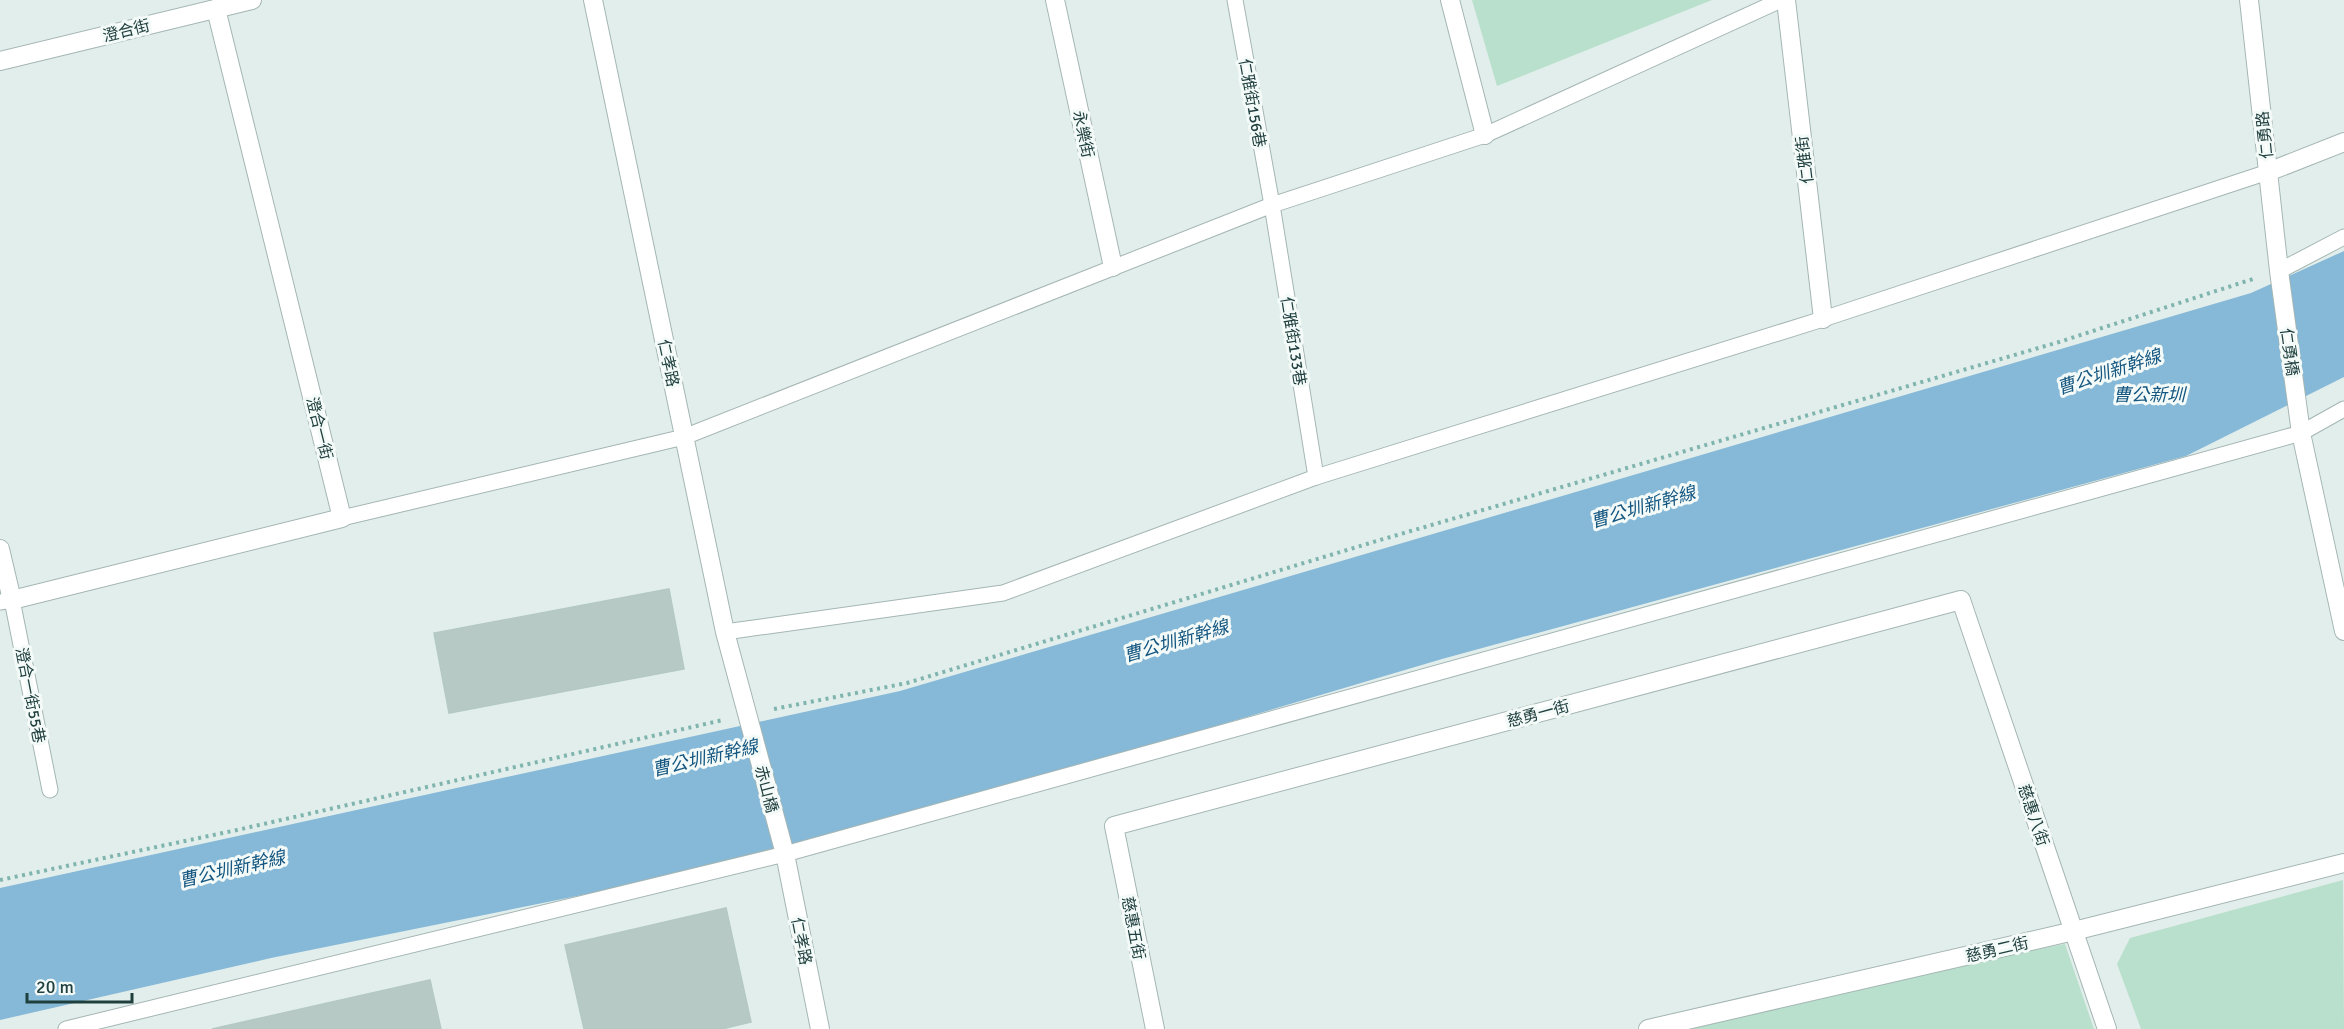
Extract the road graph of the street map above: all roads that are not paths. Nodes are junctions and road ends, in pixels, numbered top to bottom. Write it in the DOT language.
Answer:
graph roads {
  1 [pos="252,0"];
  2 [pos="593,0"];
  3 [pos="1055,0"];
  4 [pos="1235,0"];
  5 [pos="1450,0"];
  6 [pos="1783,0"];
  7 [pos="2249,0"];
  8 [pos="216,9"];
  9 [pos="0,60"];
  10 [pos="1485,135"];
  11 [pos="2344,142"];
  12 [pos="2268,172"];
  13 [pos="1272,205"];
  14 [pos="2344,237"];
  15 [pos="1113,267"];
  16 [pos="2279,271"];
  17 [pos="1823,320"];
  18 [pos="2344,409"];
  19 [pos="2301,433"];
  20 [pos="684,437"];
  21 [pos="1316,477"];
  22 [pos="342,518"];
  23 [pos="0,549"];
  24 [pos="1961,600"];
  25 [pos="6,601"];
  26 [pos="2344,631"];
  27 [pos="725,632"];
  28 [pos="747,720"];
  29 [pos="50,790"];
  30 [pos="1114,826"];
  31 [pos="785,854"];
  32 [pos="2344,863"];
  33 [pos="2074,931"];
  34 [pos="66,1029"];
  35 [pos="820,1029"];
  36 [pos="1155,1029"];
  37 [pos="1648,1029"];
  38 [pos="2107,1029"];
  1 -- 8 [label="street, 澄合街"];
  2 -- 20 [label="street, 仁孝路"];
  3 -- 15 [label="street, 永樂街"];
  4 -- 13 [label="lane, 仁雅街156巷"];
  5 -- 10 [label="street"];
  6 -- 10 [label="lane"];
  6 -- 17 [label="street, 仁雅街"];
  7 -- 12 [label="street, 仁勇路"];
  8 -- 9 [label="street, 澄合街"];
  8 -- 22 [label="street, 澄合一街"];
  10 -- 13 [label="lane"];
  11 -- 12 [label="street"];
  12 -- 16 [label="street, 仁勇路"];
  12 -- 17 [label="lane"];
  13 -- 15 [label="lane"];
  13 -- 21 [label="lane, 仁雅街133巷"];
  14 -- 16 [label="lane"];
  15 -- 20 [label="lane"];
  16 -- 19 [label="street, 仁勇橋"];
  17 -- 21 [label="lane"];
  18 -- 19 [label="lane"];
  19 -- 26 [label="street"];
  19 -- 31 [label="lane"];
  20 -- 22 [label="lane"];
  20 -- 27 [label="street, 仁孝路"];
  21 -- 27 [label="lane"];
  22 -- 25 [label="street"];
  23 -- 25 [label="street"];
  24 -- 30 [label="street, 慈勇一街"];
  24 -- 33 [label="street, 慈惠八街"];
  25 -- 29 [label="lane, 澄合一街55巷"];
  27 -- 28 [label="street, 仁孝路"];
  28 -- 31 [label="street, 赤山橋"];
  30 -- 36 [label="street, 慈惠五街"];
  31 -- 34 [label="lane"];
  31 -- 35 [label="street, 仁孝路"];
  32 -- 33 [label="street, 慈勇二街"];
  33 -- 37 [label="street, 慈勇二街"];
  33 -- 38 [label="street, 慈惠八街"];
}
